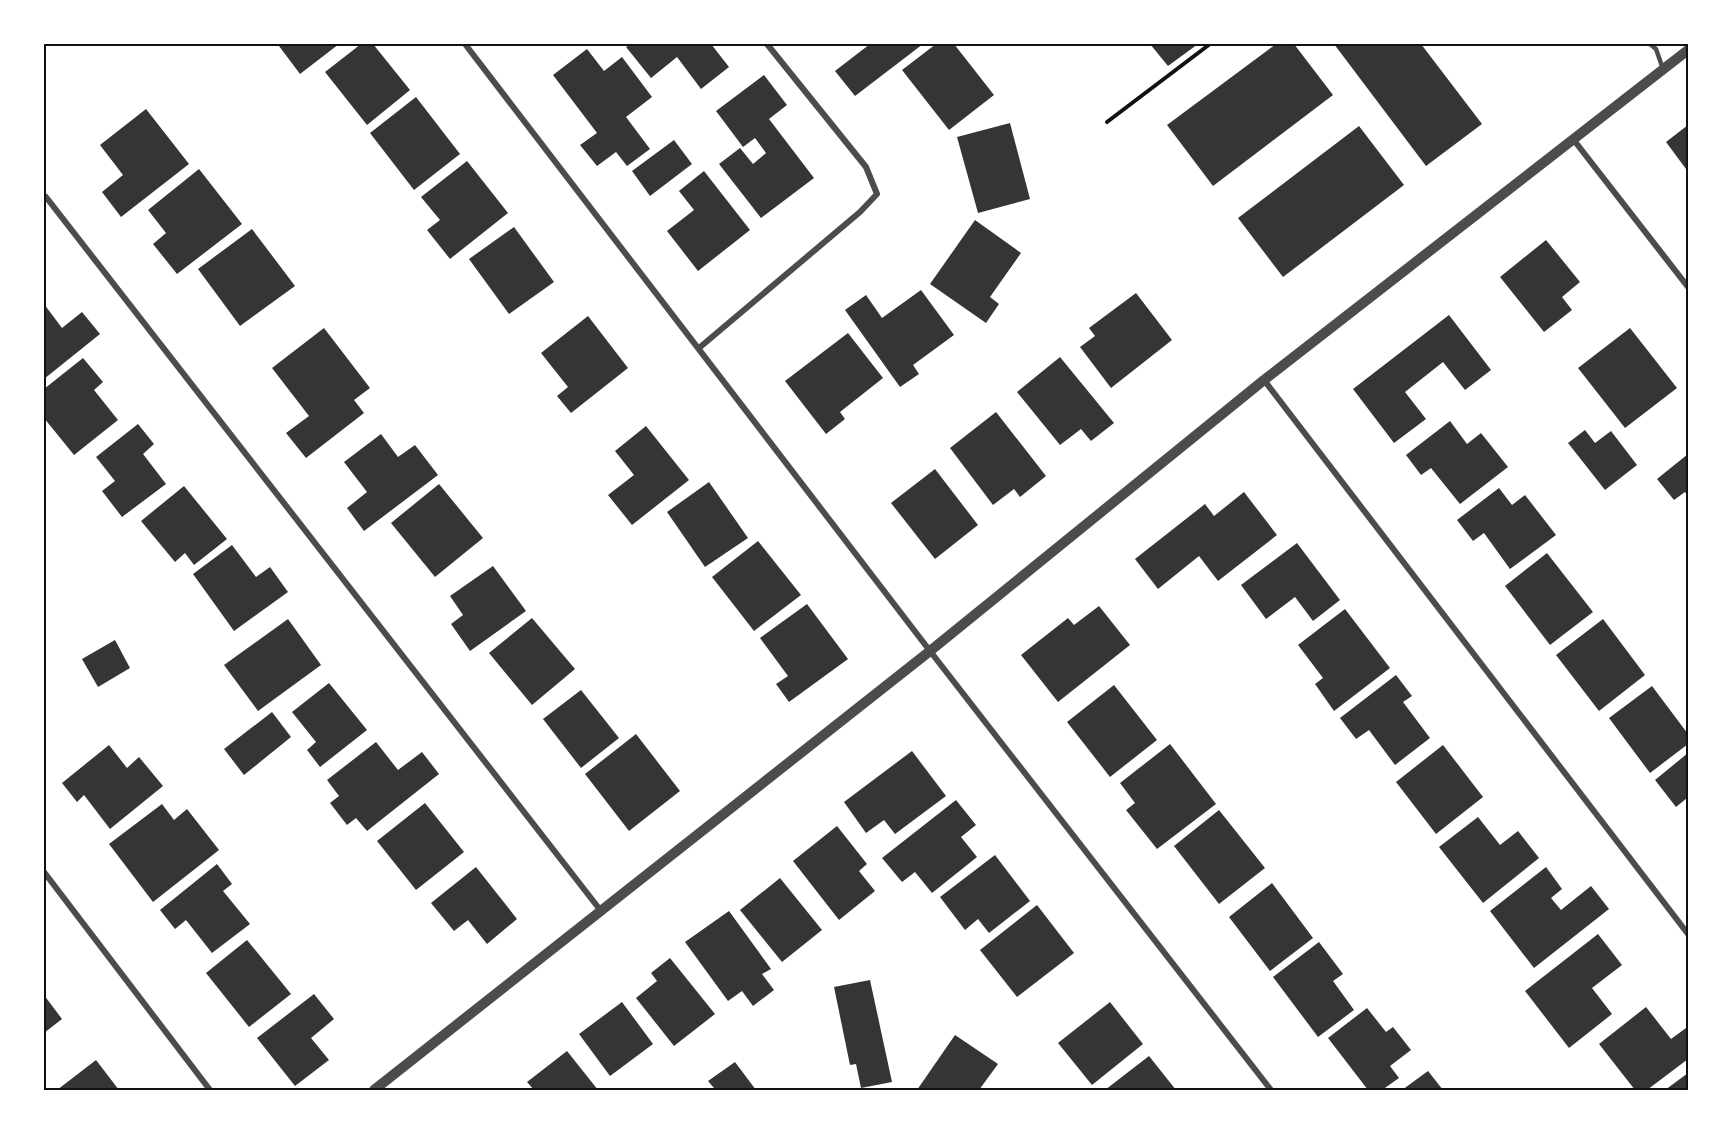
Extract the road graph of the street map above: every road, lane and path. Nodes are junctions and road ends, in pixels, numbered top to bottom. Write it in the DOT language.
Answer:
graph roads {
  1 [pos="465,44"];
  2 [pos="767,44"];
  3 [pos="1210,44"];
  4 [pos="1650,44"];
  5 [pos="1689,50"];
  6 [pos="1664,69"];
  7 [pos="1107,122"];
  8 [pos="1573,138"];
  9 [pos="46,197"];
  10 [pos="1689,287"];
  11 [pos="699,348"];
  12 [pos="1263,380"];
  13 [pos="930,651"];
  14 [pos="44,872"];
  15 [pos="601,911"];
  16 [pos="1689,934"];
  17 [pos="210,1090"];
  18 [pos="374,1090"];
  19 [pos="1271,1090"];
  1 -- 11 [label="street"];
  2 -- 11 [label="street"];
  3 -- 7 [label="path"];
  4 -- 6 [label="lane"];
  5 -- 6 [label="street"];
  6 -- 8 [label="street"];
  8 -- 10 [label="street"];
  8 -- 12 [label="street"];
  9 -- 15 [label="street"];
  11 -- 13 [label="street"];
  12 -- 13 [label="street"];
  12 -- 16 [label="street"];
  13 -- 15 [label="street"];
  13 -- 19 [label="street"];
  14 -- 17 [label="street"];
  15 -- 18 [label="street"];
}
